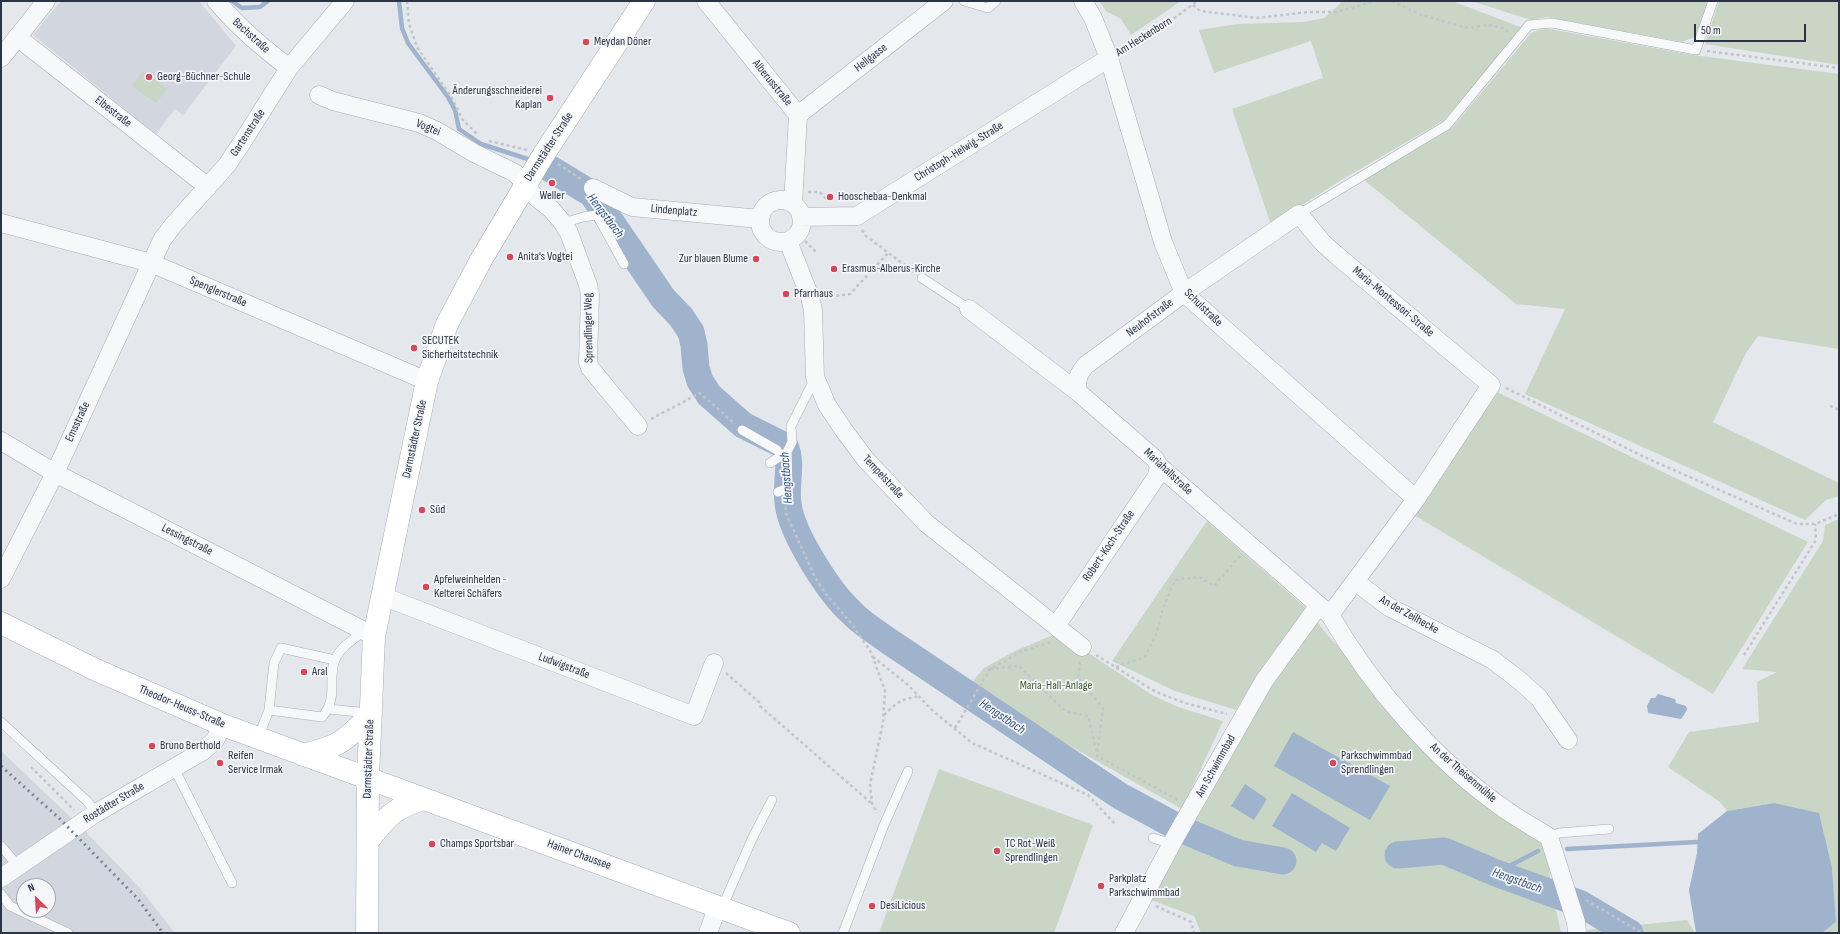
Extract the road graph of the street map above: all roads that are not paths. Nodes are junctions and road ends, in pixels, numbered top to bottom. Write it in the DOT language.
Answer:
graph roads {
  1 [pos="46,1"];
  2 [pos="216,1"];
  3 [pos="345,1"];
  4 [pos="644,1"];
  5 [pos="706,1"];
  6 [pos="944,1"];
  7 [pos="964,1"];
  8 [pos="996,1"];
  9 [pos="1083,1"];
  10 [pos="1713,1"];
  11 [pos="17,37"];
  12 [pos="1,58"];
  13 [pos="1108,58"];
  14 [pos="289,68"];
  15 [pos="319,95"];
  16 [pos="798,115"];
  17 [pos="535,169"];
  18 [pos="208,187"];
  19 [pos="594,188"];
  20 [pos="796,204"];
  21 [pos="1299,214"];
  22 [pos="760,219"];
  23 [pos="1,223"];
  24 [pos="563,223"];
  25 [pos="788,241"];
  26 [pos="151,263"];
  27 [pos="624,264"];
  28 [pos="922,278"];
  29 [pos="1184,293"];
  30 [pos="969,309"];
  31 [pos="815,376"];
  32 [pos="427,381"];
  33 [pos="1078,392"];
  34 [pos="638,426"];
  35 [pos="742,430"];
  36 [pos="1,441"];
  37 [pos="777,450"];
  38 [pos="787,452"];
  39 [pos="770,463"];
  40 [pos="1159,466"];
  41 [pos="55,473"];
  42 [pos="781,491"];
  43 [pos="1416,499"];
  44 [pos="1,579"];
  45 [pos="1356,582"];
  46 [pos="382,596"];
  47 [pos="1324,610"];
  48 [pos="1,623"];
  49 [pos="369,633"];
  50 [pos="1069,636"];
  51 [pos="335,660"];
  52 [pos="714,663"];
  53 [pos="328,709"];
  54 [pos="269,710"];
  55 [pos="370,714"];
  56 [pos="1,722"];
  57 [pos="223,725"];
  58 [pos="258,738"];
  59 [pos="1568,740"];
  60 [pos="303,755"];
  61 [pos="174,768"];
  62 [pos="908,771"];
  63 [pos="368,778"];
  64 [pos="424,799"];
  65 [pos="772,800"];
  66 [pos="90,817"];
  67 [pos="1609,829"];
  68 [pos="1549,837"];
  69 [pos="1153,838"];
  70 [pos="1175,839"];
  71 [pos="368,841"];
  72 [pos="1,846"];
  73 [pos="18,866"];
  74 [pos="1,878"];
  75 [pos="232,883"];
  76 [pos="1,894"];
  77 [pos="720,907"];
  78 [pos="68,933"];
  79 [pos="367,933"];
  80 [pos="708,933"];
  81 [pos="789,933"];
  82 [pos="843,933"];
  83 [pos="1124,933"];
  84 [pos="1577,933"];
  1 -- 11 [label="street"];
  2 -- 14 [label="street, Bachstraße"];
  3 -- 14 [label="street, Gartenstraße"];
  4 -- 17 [label="street, Darmstädter Straße"];
  5 -- 16 [label="street, Alberusstraße"];
  6 -- 16 [label="street, Hellgasse"];
  7 -- 8 [label="lane"];
  9 -- 13 [label="street, Schulstraße"];
  10 -- 21 [label="lane"];
  11 -- 12 [label="street"];
  11 -- 18 [label="street, Elbestraße"];
  13 -- 20 [label="street, Christoph-Helwig-Straße"];
  13 -- 29 [label="street, Schulstraße"];
  14 -- 18 [label="street, Gartenstraße"];
  15 -- 17 [label="street, Vogtei"];
  16 -- 20 [label="street, Alberusstraße"];
  17 -- 24 [label="street, Sprendlinger Weg"];
  17 -- 32 [label="street, Darmstädter Straße"];
  18 -- 26 [label="street, Gartenstraße"];
  19 -- 22 [label="street, Lindenplatz"];
  20 -- 22 [label="street"];
  20 -- 25 [label="street"];
  21 -- 29 [label="street, Neuhofstraße"];
  21 -- 43 [label="street, Maria-Montessori-Straße"];
  22 -- 25 [label="street"];
  23 -- 26 [label="street, Spenglerstraße"];
  24 -- 27 [label="lane"];
  24 -- 34 [label="street, Sprendlinger Weg"];
  25 -- 31 [label="street, Tempelstraße"];
  26 -- 32 [label="street, Spenglerstraße"];
  26 -- 41 [label="street, Emsstraße"];
  28 -- 30 [label="lane"];
  29 -- 33 [label="street, Neuhofstraße"];
  29 -- 43 [label="street, Schulstraße"];
  30 -- 33 [label="street, Mariahallstraße"];
  31 -- 38 [label="lane"];
  31 -- 50 [label="street, Tempelstraße"];
  32 -- 46 [label="street, Darmstädter Straße"];
  33 -- 40 [label="street, Mariahallstraße"];
  35 -- 37 [label="lane"];
  36 -- 41 [label="street, Lessingstraße"];
  38 -- 39 [label="lane"];
  38 -- 42 [label="lane"];
  40 -- 47 [label="street, Mariahallstraße"];
  40 -- 50 [label="street, Robert-Koch-Straße"];
  41 -- 44 [label="street, Emsstraße"];
  41 -- 49 [label="street, Lessingstraße"];
  43 -- 45 [label="street"];
  45 -- 47 [label="street"];
  45 -- 59 [label="street, An der Zeilhecke"];
  46 -- 49 [label="street, Darmstädter Straße"];
  46 -- 52 [label="street, Ludwigstraße"];
  47 -- 68 [label="street, An der Theisenmühle"];
  47 -- 70 [label="street, Am Schwimmbad"];
  48 -- 57 [label="street, Theodor-Heuss-Straße"];
  49 -- 51 [label="lane"];
  49 -- 55 [label="street, Darmstädter Straße"];
  51 -- 53 [label="lane"];
  51 -- 54 [label="lane"];
  53 -- 54 [label="lane"];
  53 -- 55 [label="lane"];
  54 -- 58 [label="lane"];
  55 -- 60 [label="street"];
  55 -- 63 [label="street, Darmstädter Straße"];
  56 -- 66 [label="lane"];
  57 -- 58 [label="street, Theodor-Heuss-Straße"];
  57 -- 61 [label="street, Rostädter Straße"];
  58 -- 60 [label="street, Theodor-Heuss-Straße"];
  60 -- 63 [label="street, Theodor-Heuss-Straße"];
  61 -- 66 [label="street, Rostädter Straße"];
  61 -- 75 [label="lane"];
  62 -- 82 [label="lane"];
  63 -- 64 [label="street, Hainer Chaussee"];
  63 -- 71 [label="street, Darmstädter Straße"];
  64 -- 71 [label="street"];
  64 -- 77 [label="street, Hainer Chaussee"];
  65 -- 77 [label="lane"];
  66 -- 73 [label="street, Rostädter Straße"];
  67 -- 68 [label="lane"];
  68 -- 84 [label="street"];
  69 -- 70 [label="lane"];
  70 -- 83 [label="street, Am Schwimmbad"];
  71 -- 79 [label="street, Darmstädter Straße"];
  72 -- 73 [label="lane"];
  73 -- 74 [label="street, Rostädter Straße"];
  76 -- 78 [label="lane"];
  77 -- 80 [label="street"];
  77 -- 81 [label="street, Hainer Chaussee"];
}
